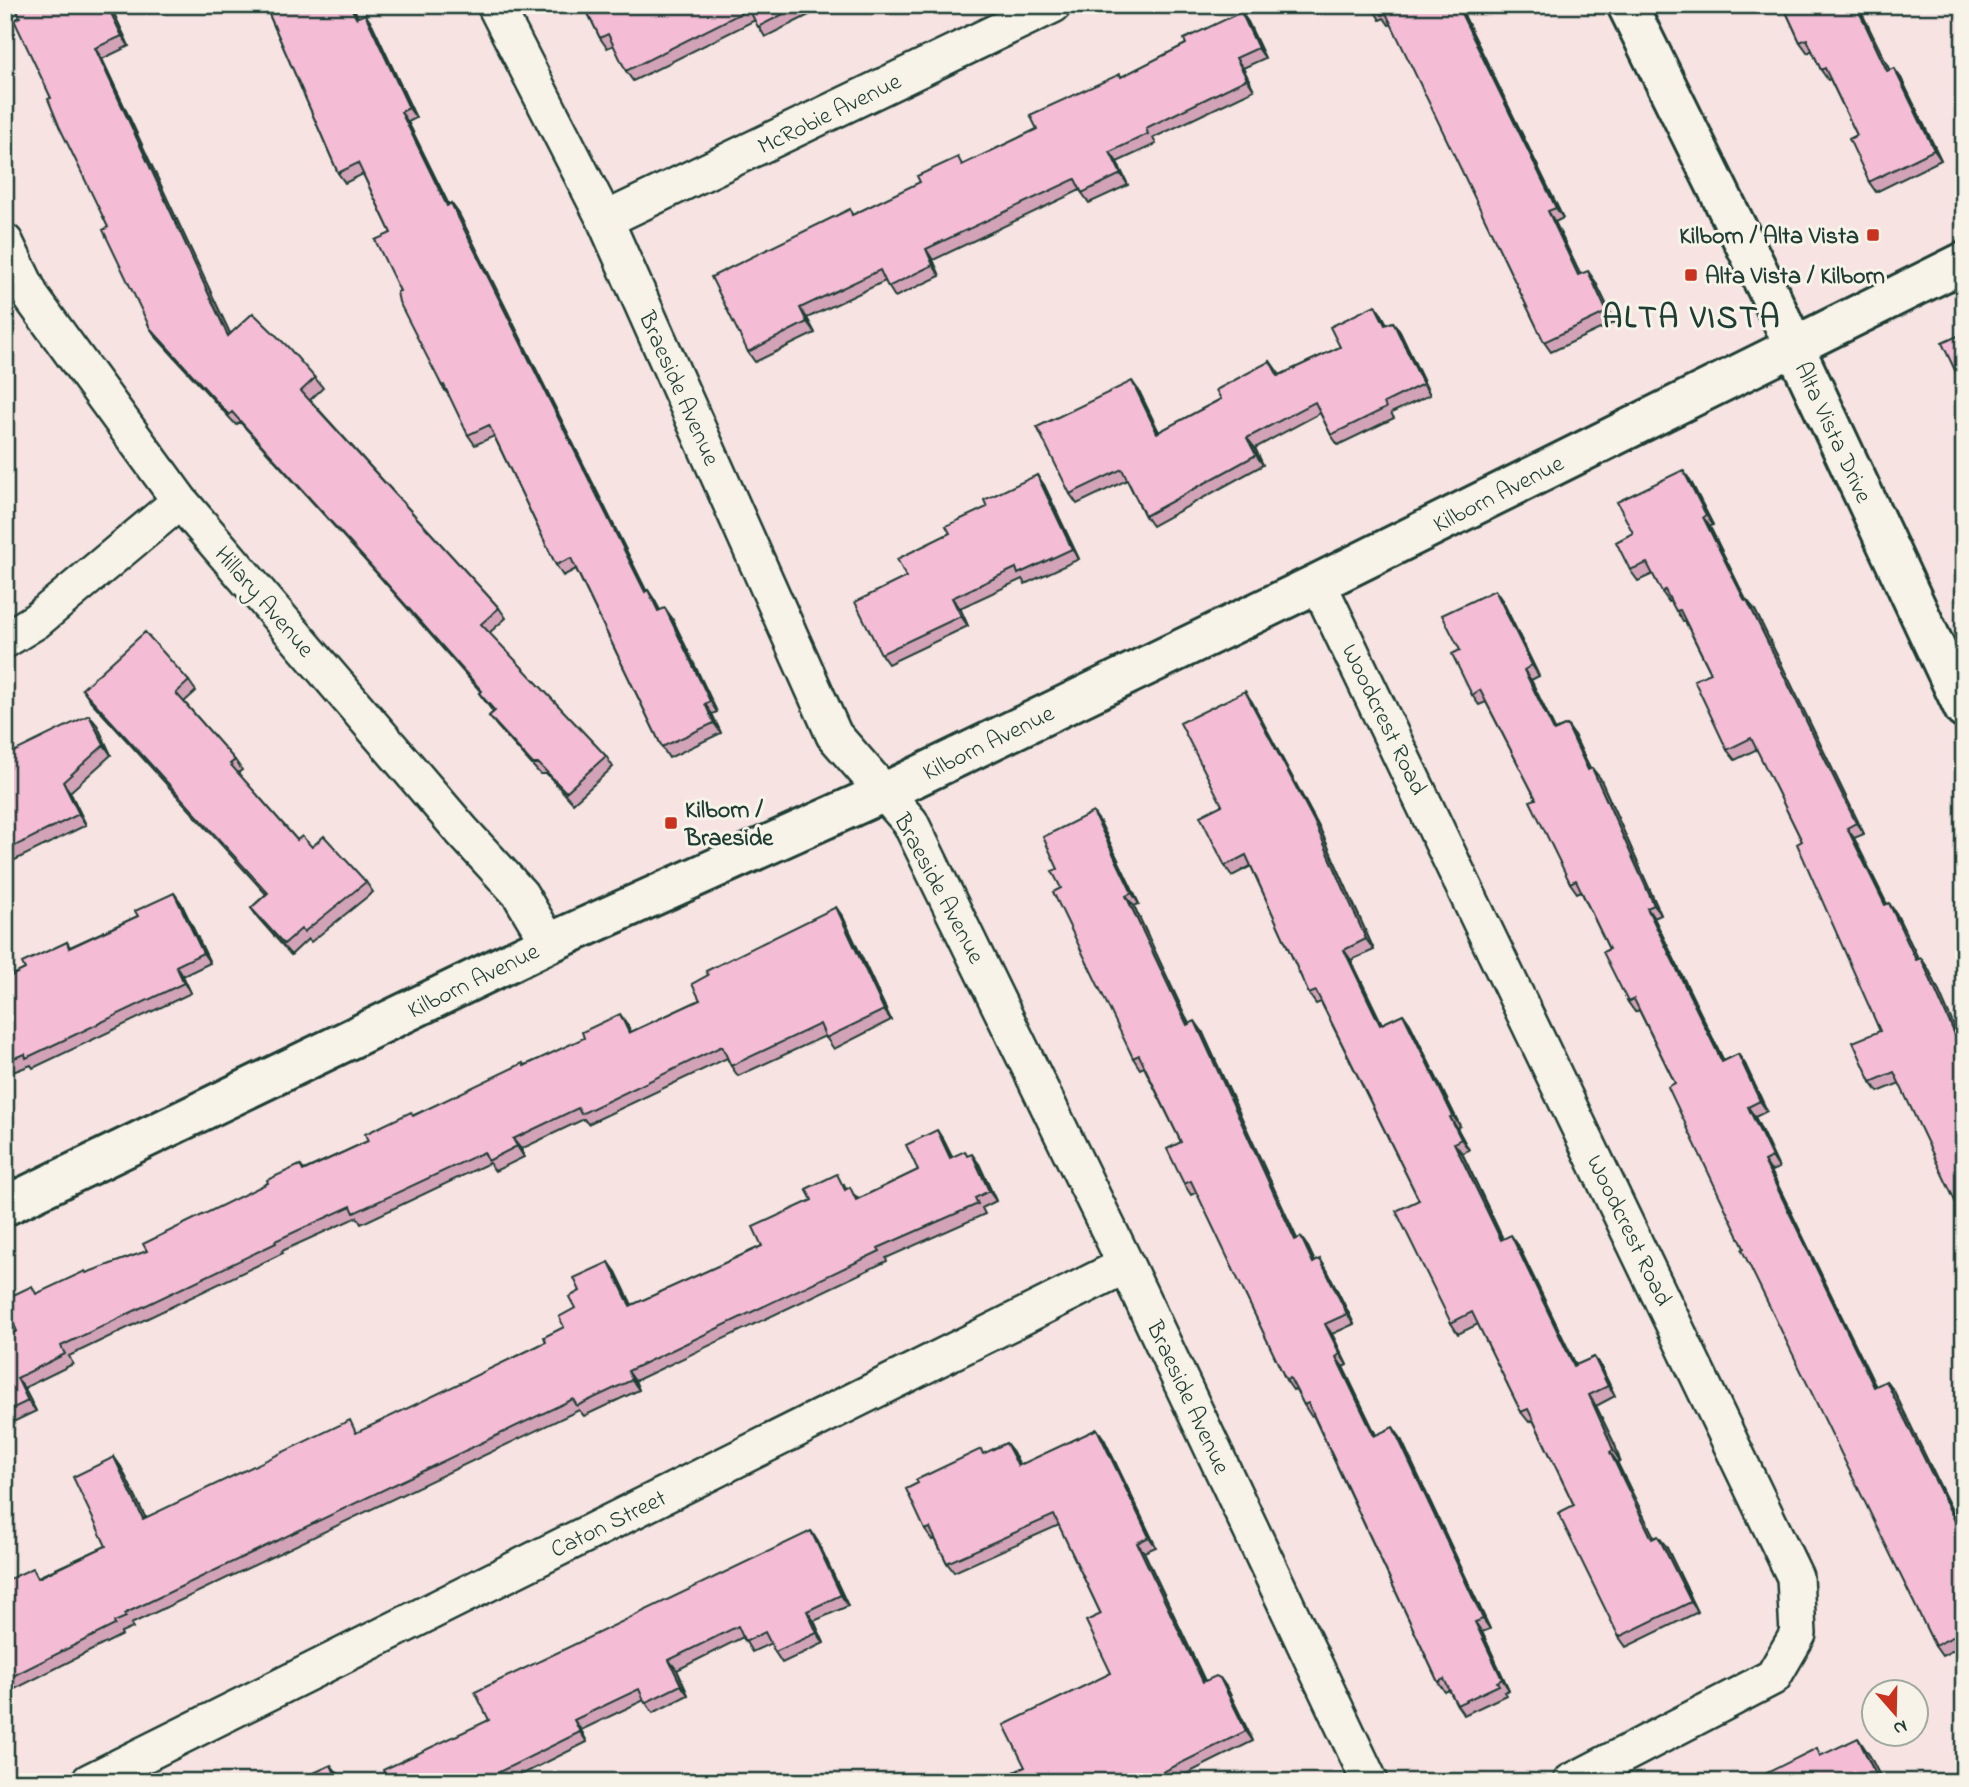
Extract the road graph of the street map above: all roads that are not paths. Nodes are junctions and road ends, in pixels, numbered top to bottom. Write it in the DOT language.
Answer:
graph roads {
  1 [pos="495,5"];
  2 [pos="1053,5"];
  3 [pos="1628,5"];
  4 [pos="605,220"];
  5 [pos="5,242"];
  6 [pos="1964,262"];
  7 [pos="1794,346"];
  8 [pos="180,501"];
  9 [pos="1318,583"];
  10 [pos="5,640"];
  11 [pos="1964,709"];
  12 [pos="885,792"];
  13 [pos="549,943"];
  14 [pos="5,1206"];
  15 [pos="1126,1265"];
  16 [pos="89,1782"];
  17 [pos="1370,1782"];
  18 [pos="1571,1782"];
  1 -- 4 [label="street, Braeside Avenue"];
  2 -- 4 [label="street, McRobie Avenue"];
  3 -- 7 [label="street, Alta Vista Drive"];
  4 -- 12 [label="street, Braeside Avenue"];
  5 -- 8 [label="street, Hillary Avenue"];
  6 -- 7 [label="street, Kilborn Avenue"];
  7 -- 9 [label="street, Kilborn Avenue"];
  7 -- 11 [label="street, Alta Vista Drive"];
  8 -- 10 [label="street"];
  8 -- 13 [label="street, Hillary Avenue"];
  9 -- 12 [label="street, Kilborn Avenue"];
  9 -- 18 [label="street, Woodcrest Road"];
  12 -- 13 [label="street, Kilborn Avenue"];
  12 -- 15 [label="street, Braeside Avenue"];
  13 -- 14 [label="street, Kilborn Avenue"];
  15 -- 16 [label="street, Caton Street"];
  15 -- 17 [label="street, Braeside Avenue"];
}
